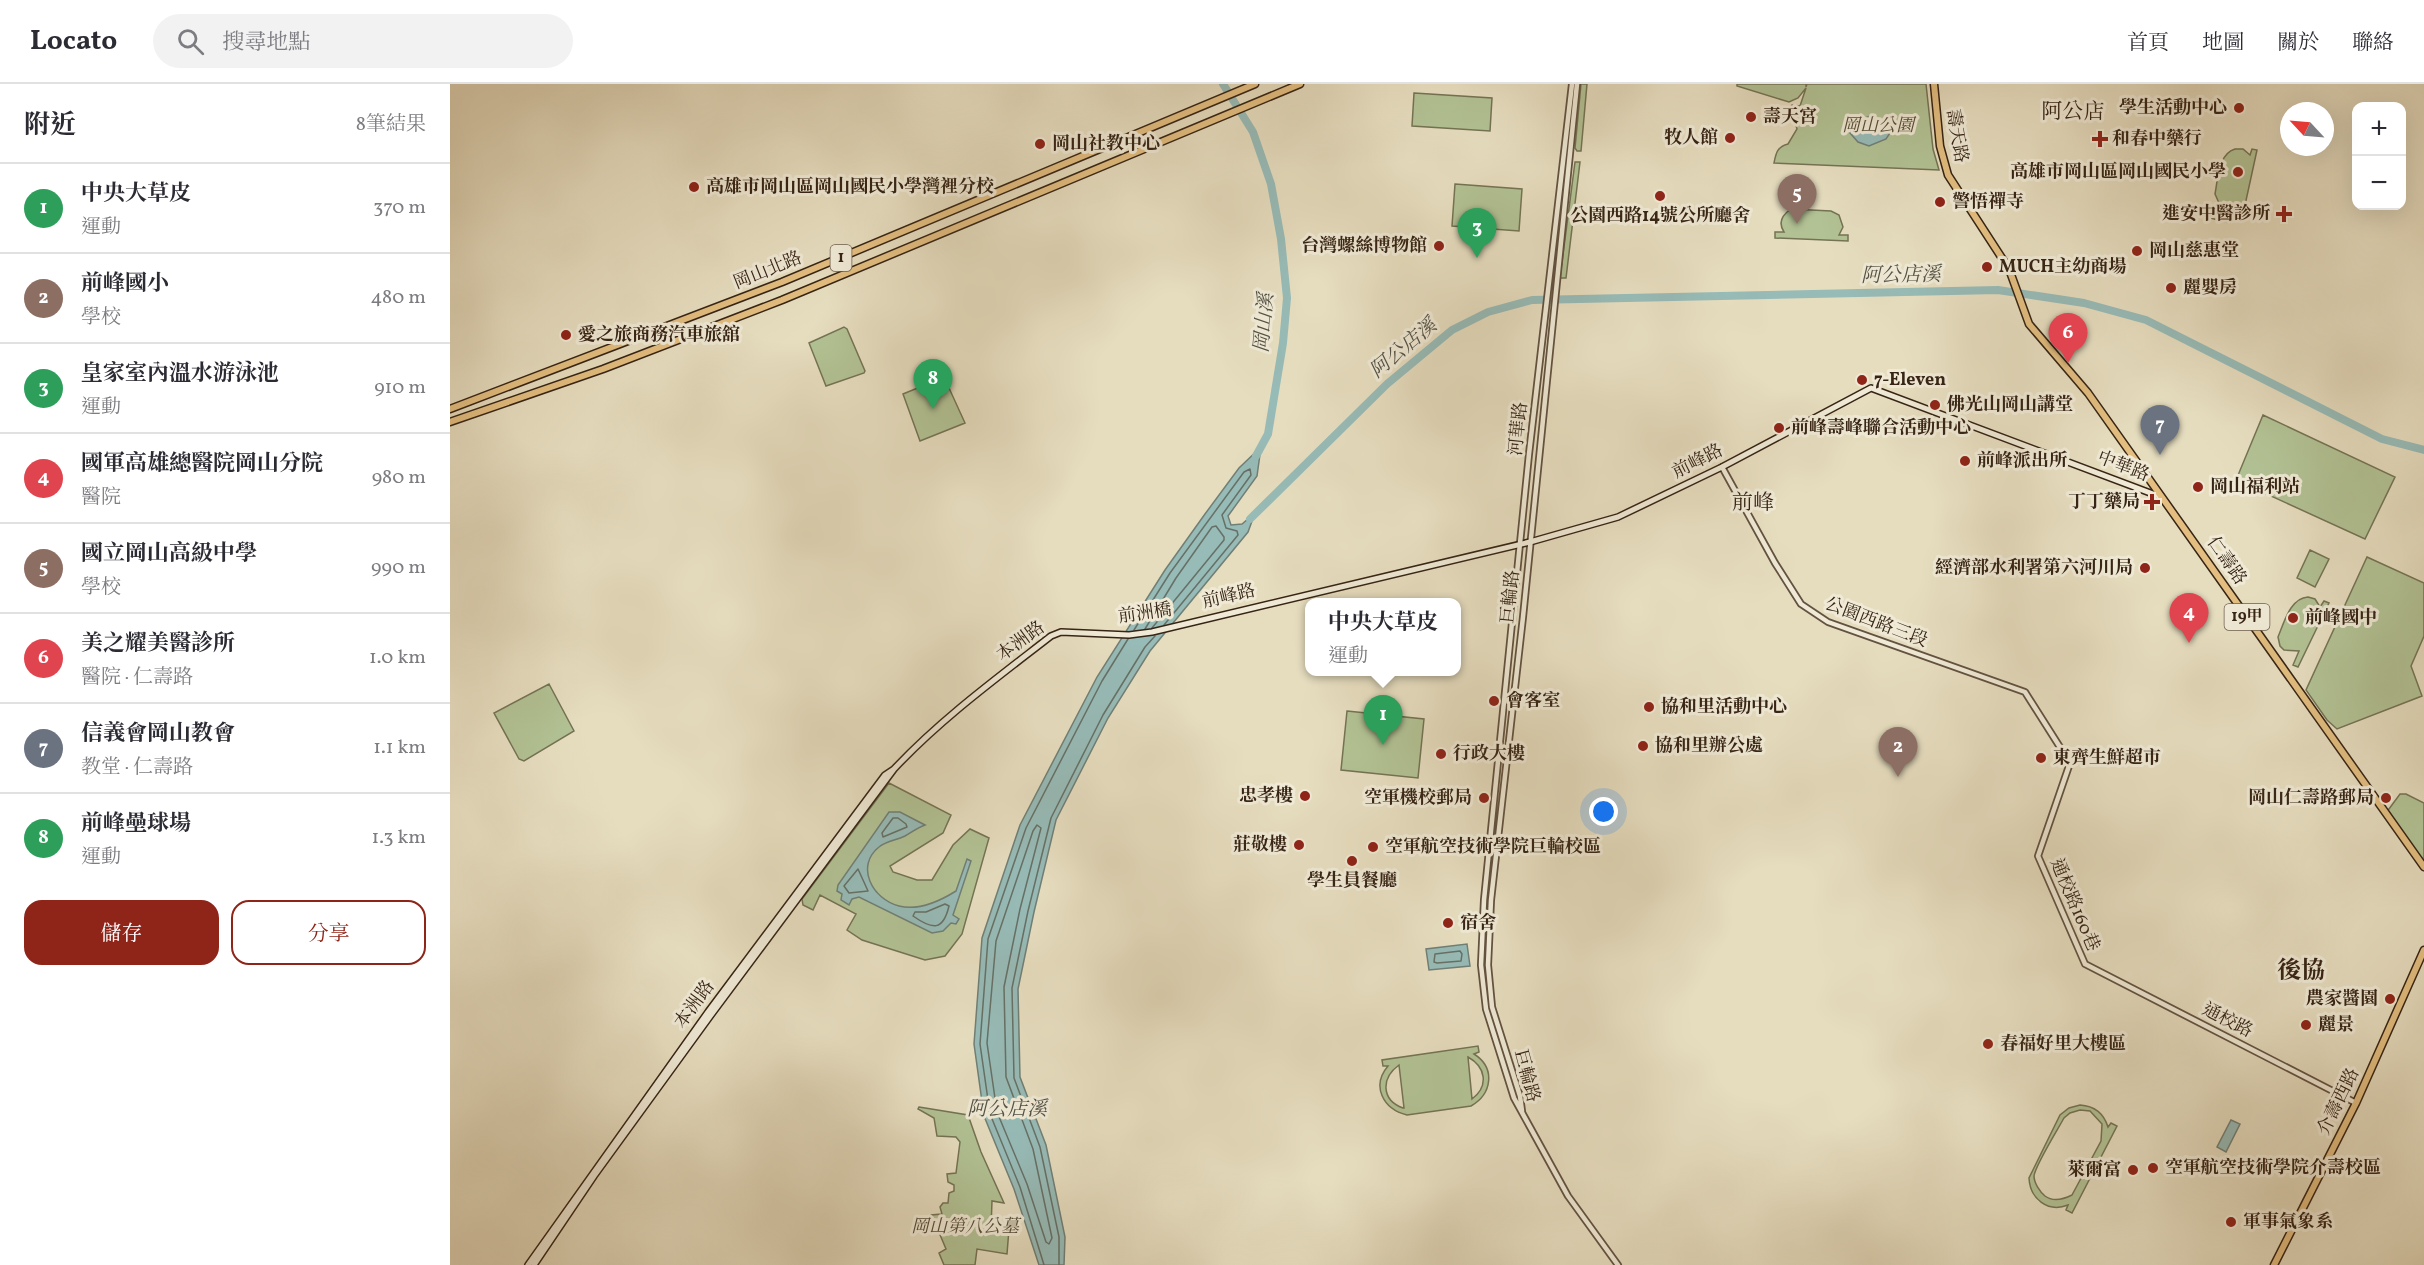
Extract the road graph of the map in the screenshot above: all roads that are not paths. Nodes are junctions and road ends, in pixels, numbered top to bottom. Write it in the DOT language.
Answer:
graph roads {
  1 [pos="1300,84"];
  2 [pos="1572,84"];
  3 [pos="1577,84"];
  4 [pos="1934,84"];
  5 [pos="1253,85"];
  6 [pos="2021,306"];
  7 [pos="1871,388"];
  8 [pos="450,409"];
  9 [pos="450,422"];
  10 [pos="1722,467"];
  11 [pos="2163,498"];
  12 [pos="1530,542"];
  13 [pos="1521,544"];
  14 [pos="1190,622"];
  15 [pos="1094,634"];
  16 [pos="894,769"];
  17 [pos="2038,856"];
  18 [pos="2424,867"];
  19 [pos="2424,950"];
  20 [pos="2085,964"];
  21 [pos="2356,1103"];
  22 [pos="1522,1114"];
  23 [pos="528,1265"];
  24 [pos="534,1265"];
  25 [pos="1618,1265"];
  26 [pos="2274,1265"];
  1 -- 9 [label="main road, 岡山北路 / 1"];
  2 -- 13 [label="street, 河華路"];
  3 -- 12 [label="street, 河華路"];
  4 -- 6 [label="main road, 壽天路 / 19甲"];
  5 -- 8 [label="main road, 岡山北路 / 1"];
  6 -- 11 [label="main road, 仁壽路 / 19甲"];
  7 -- 10 [label="main road, 前峰路"];
  7 -- 11 [label="main road, 中華路"];
  10 -- 12 [label="main road, 前峰路"];
  10 -- 17 [label="street, 公園西路三段"];
  11 -- 18 [label="main road, 仁壽路 / 19甲"];
  12 -- 13 [label="main road, 前峰路"];
  12 -- 22 [label="street, 巨輪路"];
  13 -- 14 [label="main road, 前峰路"];
  13 -- 22 [label="street, 巨輪路"];
  14 -- 15 [label="main road, 前洲橋"];
  15 -- 16 [label="main road, 本洲路"];
  16 -- 23 [label="main road, 本洲路"];
  16 -- 24 [label="main road, 本洲路"];
  17 -- 20 [label="street, 通校路160巷"];
  19 -- 21 [label="main road, 介壽西路"];
  20 -- 21 [label="street, 通校路"];
  21 -- 26 [label="main road, 介壽西路"];
  22 -- 25 [label="street"];
}
